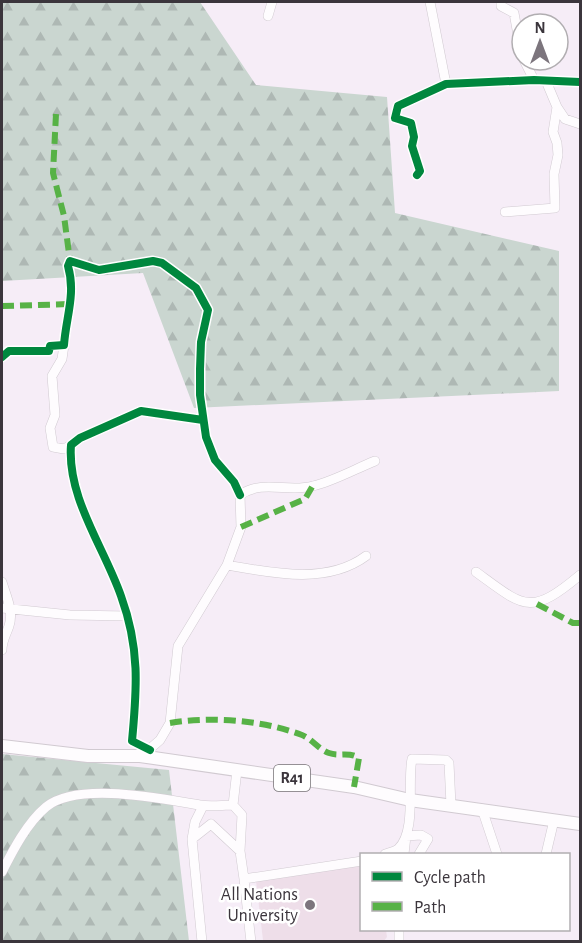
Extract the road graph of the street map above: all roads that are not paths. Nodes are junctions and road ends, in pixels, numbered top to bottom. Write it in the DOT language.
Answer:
graph roads {
  1 [pos="272,2"];
  2 [pos="430,2"];
  3 [pos="501,2"];
  4 [pos="512,12"];
  5 [pos="268,16"];
  6 [pos="530,72"];
  7 [pos="534,80"];
  8 [pos="546,81"];
  9 [pos="580,82"];
  10 [pos="446,84"];
  11 [pos="557,107"];
  12 [pos="580,124"];
  13 [pos="417,175"];
  14 [pos="505,212"];
  15 [pos="64,345"];
  16 [pos="2,357"];
  17 [pos="203,420"];
  18 [pos="72,445"];
  19 [pos="375,461"];
  20 [pos="240,495"];
  21 [pos="366,556"];
  22 [pos="228,566"];
  23 [pos="476,572"];
  24 [pos="580,575"];
  25 [pos="2,582"];
  26 [pos="6,609"];
  27 [pos="127,616"];
  28 [pos="2,650"];
  29 [pos="2,746"];
  30 [pos="145,753"];
  31 [pos="237,770"];
  32 [pos="410,800"];
  33 [pos="233,805"];
  34 [pos="451,805"];
  35 [pos="202,806"];
  36 [pos="482,809"];
  37 [pos="554,820"];
  38 [pos="580,824"];
  39 [pos="406,836"];
  40 [pos="192,839"];
  41 [pos="240,851"];
  42 [pos="389,853"];
  43 [pos="404,853"];
  44 [pos="420,853"];
  45 [pos="496,853"];
  46 [pos="546,853"];
  47 [pos="360,861"];
  48 [pos="2,872"];
  49 [pos="244,879"];
  50 [pos="202,942"];
  51 [pos="251,942"];
  1 -- 5 [label="street"];
  2 -- 10 [label="street"];
  3 -- 4 [label="street"];
  6 -- 7 [label="street"];
  7 -- 8 [label="street"];
  7 -- 10 [label="street"];
  8 -- 9 [label="street"];
  8 -- 11 [label="street"];
  10 -- 13 [label="street"];
  11 -- 12 [label="street"];
  11 -- 14 [label="street"];
  15 -- 16 [label="street"];
  15 -- 17 [label="street"];
  15 -- 18 [label="street"];
  17 -- 18 [label="street"];
  17 -- 20 [label="street"];
  18 -- 27 [label="street"];
  19 -- 20 [label="street"];
  20 -- 22 [label="street"];
  21 -- 22 [label="street"];
  22 -- 30 [label="street"];
  23 -- 24 [label="street"];
  25 -- 26 [label="street"];
  26 -- 27 [label="street"];
  26 -- 28 [label="street"];
  27 -- 30 [label="street"];
  29 -- 30 [label="main road, R41"];
  30 -- 31 [label="main road, R41"];
  31 -- 32 [label="main road, R41"];
  31 -- 33 [label="street"];
  32 -- 34 [label="main road, R41"];
  32 -- 34 [label="street"];
  32 -- 39 [label="street"];
  33 -- 35 [label="street"];
  33 -- 41 [label="street"];
  34 -- 36 [label="main road, R41"];
  35 -- 40 [label="street"];
  35 -- 48 [label="street"];
  36 -- 37 [label="main road, R41"];
  36 -- 45 [label="street"];
  37 -- 38 [label="main road, R41"];
  37 -- 46 [label="street"];
  39 -- 42 [label="street"];
  39 -- 43 [label="street"];
  39 -- 44 [label="street"];
  40 -- 41 [label="street"];
  40 -- 50 [label="street"];
  41 -- 49 [label="street"];
  47 -- 49 [label="street"];
  49 -- 51 [label="street"];
}
